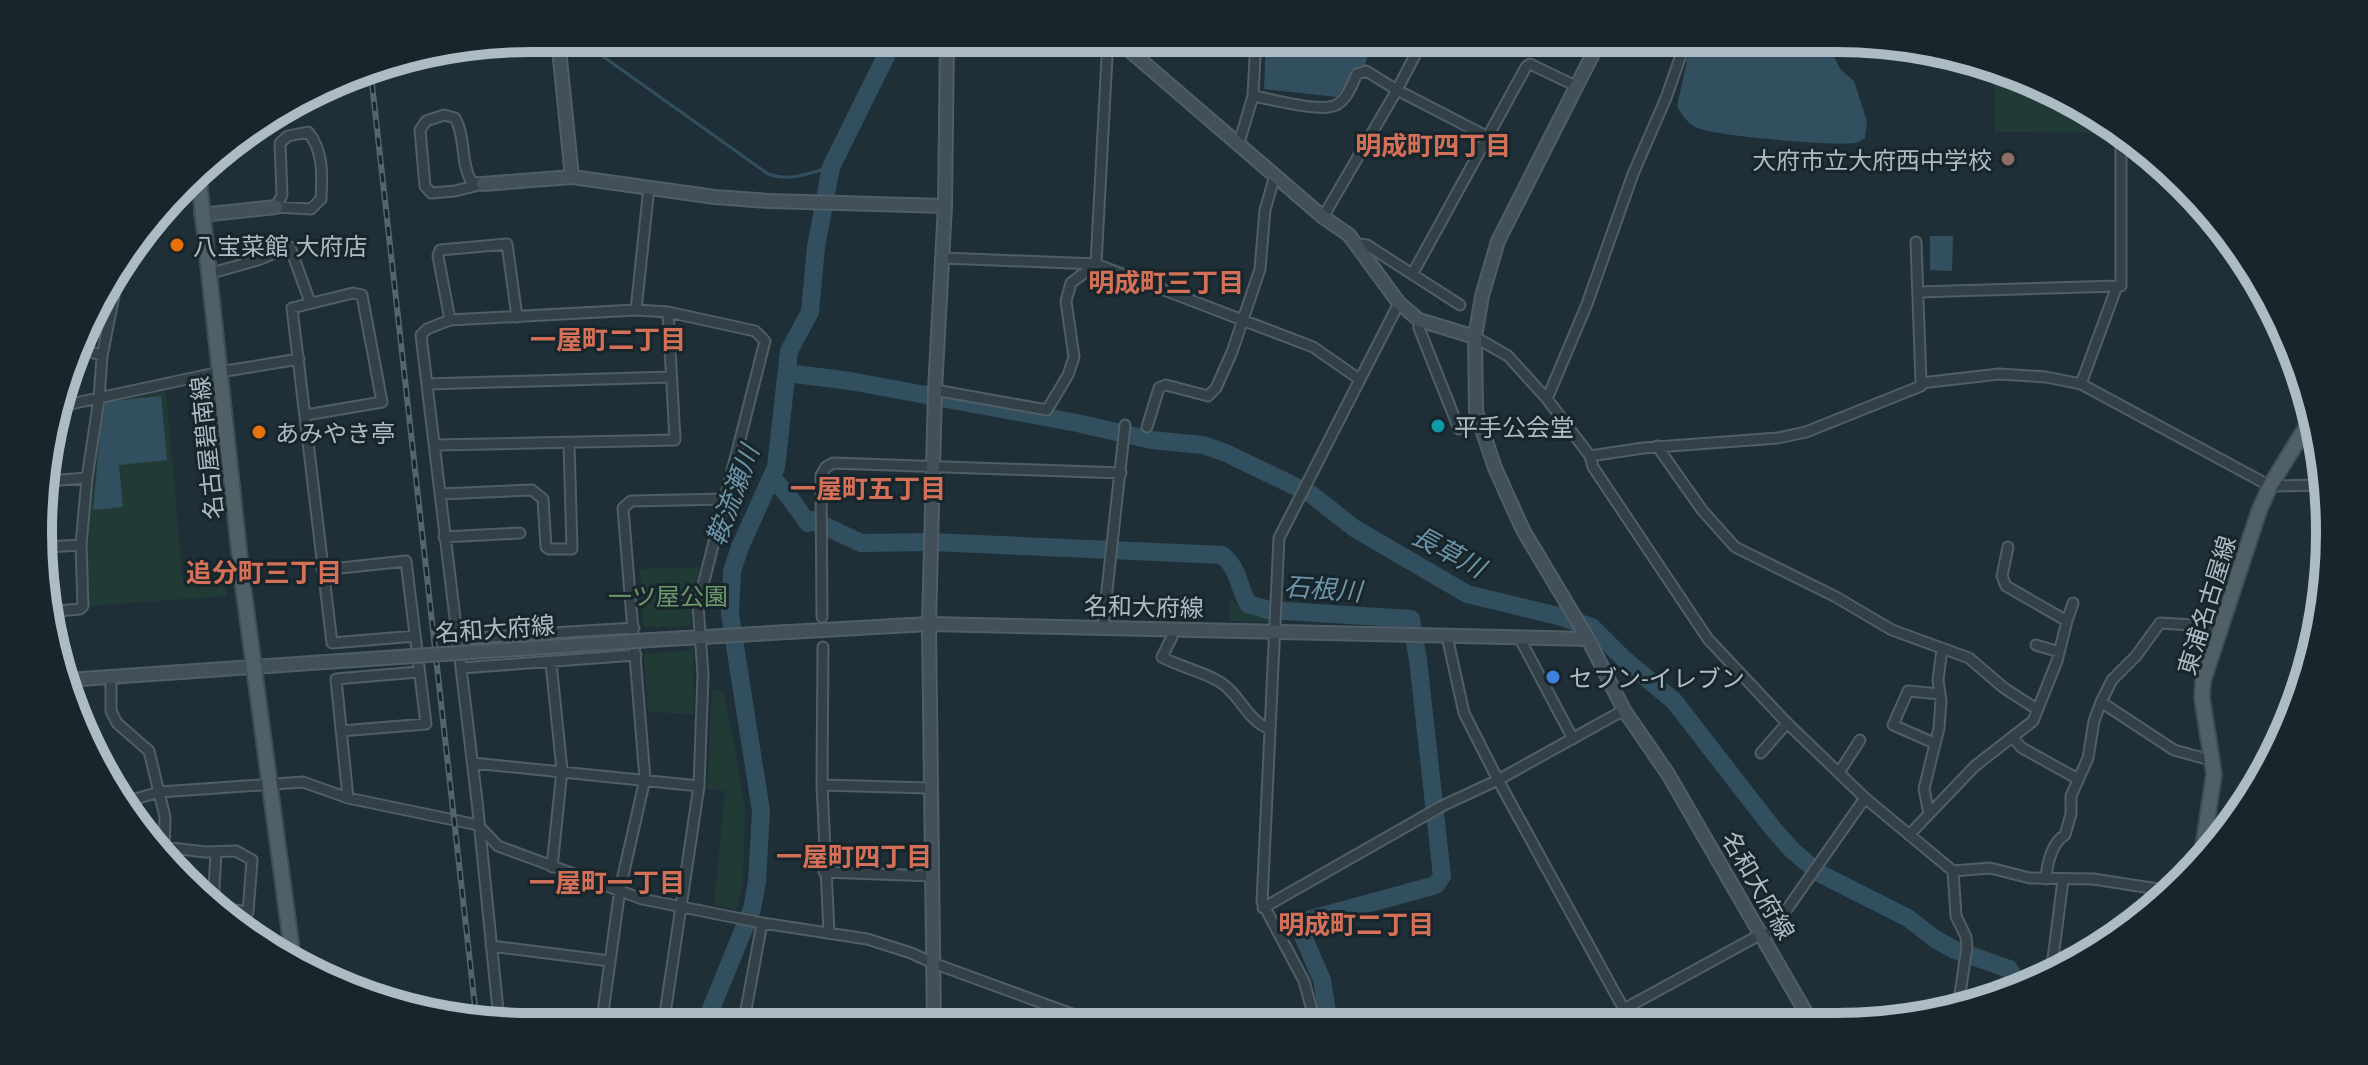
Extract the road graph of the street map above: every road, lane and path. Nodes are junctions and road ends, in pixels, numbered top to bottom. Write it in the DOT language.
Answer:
graph roads {
  1 [pos="559,52"];
  2 [pos="947,52"];
  3 [pos="1107,52"];
  4 [pos="1132,52"];
  5 [pos="1255,52"];
  6 [pos="1417,52"];
  7 [pos="1594,52"];
  8 [pos="1682,52"];
  9 [pos="1576,86"];
  10 [pos="1397,90"];
  11 [pos="1253,96"];
  12 [pos="1488,137"];
  13 [pos="1239,143"];
  14 [pos="2121,146"];
  15 [pos="1275,175"];
  16 [pos="572,177"];
  17 [pos="483,184"];
  18 [pos="199,187"];
  19 [pos="649,187"];
  20 [pos="945,206"];
  21 [pos="276,207"];
  22 [pos="201,215"];
  23 [pos="1323,217"];
  24 [pos="1916,242"];
  25 [pos="1357,244"];
  26 [pos="943,258"];
  27 [pos="1096,264"];
  28 [pos="1413,273"];
  29 [pos="208,274"];
  30 [pos="2117,286"];
  31 [pos="1919,292"];
  32 [pos="114,296"];
  33 [pos="310,302"];
  34 [pos="1399,303"];
  35 [pos="1460,305"];
  36 [pos="636,310"];
  37 [pos="668,312"];
  38 [pos="517,317"];
  39 [pos="450,320"];
  40 [pos="1419,320"];
  41 [pos="1241,321"];
  42 [pos="1475,337"];
  43 [pos="88,351"];
  44 [pos="102,356"];
  45 [pos="299,359"];
  46 [pos="220,372"];
  47 [pos="671,377"];
  48 [pos="1359,379"];
  49 [pos="1921,383"];
  50 [pos="427,384"];
  51 [pos="2081,384"];
  52 [pos="934,396"];
  53 [pos="99,399"];
  54 [pos="1547,399"];
  55 [pos="69,404"];
  56 [pos="306,415"];
  57 [pos="1125,425"];
  58 [pos="1147,427"];
  59 [pos="1459,429"];
  60 [pos="2305,429"];
  61 [pos="569,443"];
  62 [pos="435,445"];
  63 [pos="1657,446"];
  64 [pos="1590,456"];
  65 [pos="933,465"];
  66 [pos="1121,473"];
  67 [pos="87,478"];
  68 [pos="55,480"];
  69 [pos="2313,485"];
  70 [pos="2270,486"];
  71 [pos="440,494"];
  72 [pos="724,499"];
  73 [pos="520,533"];
  74 [pos="444,537"];
  75 [pos="81,545"];
  76 [pos="52,547"];
  77 [pos="2008,547"];
  78 [pos="322,570"];
  79 [pos="2073,603"];
  80 [pos="59,611"];
  81 [pos="822,617"];
  82 [pos="2067,621"];
  83 [pos="929,624"];
  84 [pos="1103,627"];
  85 [pos="634,628"];
  86 [pos="1173,629"];
  87 [pos="1275,631"];
  88 [pos="2218,631"];
  89 [pos="1586,635"];
  90 [pos="415,636"];
  91 [pos="1447,636"];
  92 [pos="701,637"];
  93 [pos="1519,637"];
  94 [pos="456,639"];
  95 [pos="2036,645"];
  96 [pos="823,647"];
  97 [pos="1942,649"];
  98 [pos="2059,652"];
  99 [pos="636,655"];
  100 [pos="551,663"];
  101 [pos="255,666"];
  102 [pos="461,668"];
  103 [pos="418,672"];
  104 [pos="111,677"];
  105 [pos="75,679"];
  106 [pos="1940,694"];
  107 [pos="2101,702"];
  108 [pos="2035,708"];
  109 [pos="1624,710"];
  110 [pos="1787,723"];
  111 [pos="1270,729"];
  112 [pos="341,731"];
  113 [pos="2013,738"];
  114 [pos="1573,739"];
  115 [pos="1860,740"];
  116 [pos="1934,743"];
  117 [pos="1761,753"];
  118 [pos="2214,761"];
  119 [pos="473,763"];
  120 [pos="562,770"];
  121 [pos="1840,771"];
  122 [pos="645,779"];
  123 [pos="2078,779"];
  124 [pos="1498,780"];
  125 [pos="270,783"];
  126 [pos="822,785"];
  127 [pos="699,786"];
  128 [pos="929,788"];
  129 [pos="160,792"];
  130 [pos="348,798"];
  131 [pos="1865,798"];
  132 [pos="134,800"];
  133 [pos="1929,814"];
  134 [pos="478,825"];
  135 [pos="1909,835"];
  136 [pos="2206,838"];
  137 [pos="164,841"];
  138 [pos="172,850"];
  139 [pos="216,852"];
  140 [pos="552,867"];
  141 [pos="1953,871"];
  142 [pos="824,872"];
  143 [pos="932,876"];
  144 [pos="2046,879"];
  145 [pos="2063,880"];
  146 [pos="2158,888"];
  147 [pos="620,889"];
  148 [pos="214,892"];
  149 [pos="680,907"];
  150 [pos="1263,908"];
  151 [pos="235,910"];
  152 [pos="762,923"];
  153 [pos="829,932"];
  154 [pos="1763,935"];
  155 [pos="491,946"];
  156 [pos="292,949"];
  157 [pos="610,961"];
  158 [pos="2053,961"];
  159 [pos="933,963"];
  160 [pos="1960,997"];
  161 [pos="1624,1009"];
  162 [pos="498,1012"];
  163 [pos="603,1013"];
  164 [pos="665,1013"];
  165 [pos="745,1013"];
  166 [pos="934,1013"];
  167 [pos="1069,1013"];
  168 [pos="1313,1013"];
  169 [pos="1626,1013"];
  170 [pos="1806,1013"];
  1 -- 16 [label="street"];
  2 -- 20 [label="street"];
  3 -- 27 [label="street"];
  4 -- 13 [label="street"];
  5 -- 11 [label="street"];
  6 -- 10 [label="street"];
  7 -- 9 [label="street"];
  8 -- 54 [label="street"];
  9 -- 12 [label="street"];
  9 -- 42 [label="street"];
  10 -- 11 [label="street"];
  10 -- 12 [label="street"];
  10 -- 23 [label="street"];
  11 -- 13 [label="street"];
  12 -- 28 [label="street"];
  13 -- 15 [label="street"];
  14 -- 30 [label="street"];
  15 -- 23 [label="street"];
  15 -- 41 [label="street"];
  16 -- 17 [label="street"];
  16 -- 19 [label="street"];
  17 -- 17 [label="street"];
  18 -- 22 [label="main road, 名古屋碧南線"];
  19 -- 20 [label="street"];
  19 -- 36 [label="street"];
  20 -- 26 [label="street"];
  21 -- 21 [label="street"];
  21 -- 22 [label="street"];
  22 -- 29 [label="main road, 名古屋碧南線"];
  23 -- 25 [label="street"];
  24 -- 31 [label="street"];
  25 -- 28 [label="street"];
  25 -- 34 [label="street"];
  26 -- 27 [label="street"];
  26 -- 52 [label="street"];
  27 -- 41 [label="street"];
  27 -- 52 [label="street"];
  28 -- 35 [label="street"];
  29 -- 33 [label="street"];
  29 -- 46 [label="main road, 名古屋碧南線"];
  30 -- 31 [label="street"];
  30 -- 51 [label="street"];
  31 -- 49 [label="street"];
  32 -- 44 [label="street"];
  33 -- 45 [label="street"];
  33 -- 56 [label="street"];
  34 -- 40 [label="street"];
  34 -- 48 [label="street"];
  36 -- 37 [label="street"];
  36 -- 38 [label="street"];
  37 -- 47 [label="street"];
  37 -- 72 [label="street"];
  38 -- 39 [label="street"];
  38 -- 39 [label="street"];
  39 -- 50 [label="street"];
  40 -- 42 [label="street"];
  40 -- 59 [label="street"];
  41 -- 48 [label="street"];
  41 -- 58 [label="street"];
  42 -- 54 [label="street"];
  42 -- 89 [label="street"];
  43 -- 44 [label="street"];
  44 -- 53 [label="street"];
  45 -- 46 [label="street"];
  45 -- 56 [label="street"];
  46 -- 53 [label="street"];
  46 -- 101 [label="main road, 名古屋碧南線"];
  47 -- 50 [label="street"];
  47 -- 61 [label="street"];
  48 -- 87 [label="street"];
  49 -- 51 [label="street"];
  49 -- 63 [label="street"];
  50 -- 62 [label="street"];
  51 -- 70 [label="street"];
  52 -- 65 [label="street"];
  53 -- 55 [label="street"];
  53 -- 67 [label="street"];
  54 -- 64 [label="street"];
  56 -- 78 [label="street"];
  57 -- 66 [label="street"];
  60 -- 70 [label="main road, 東浦名古屋線"];
  61 -- 62 [label="street"];
  61 -- 71 [label="street"];
  62 -- 71 [label="street"];
  63 -- 64 [label="street"];
  63 -- 97 [label="street"];
  64 -- 110 [label="street"];
  65 -- 66 [label="street"];
  65 -- 81 [label="street"];
  65 -- 83 [label="street"];
  66 -- 84 [label="street"];
  67 -- 68 [label="street"];
  67 -- 75 [label="street"];
  69 -- 70 [label="street"];
  70 -- 88 [label="main road, 東浦名古屋線"];
  71 -- 74 [label="street"];
  72 -- 85 [label="street"];
  72 -- 92 [label="street"];
  73 -- 74 [label="street"];
  74 -- 94 [label="street"];
  75 -- 76 [label="street"];
  75 -- 80 [label="street"];
  77 -- 82 [label="street"];
  78 -- 90 [label="street"];
  78 -- 90 [label="street"];
  79 -- 82 [label="street"];
  82 -- 98 [label="street"];
  83 -- 84 [label="street, 名和大府線"];
  83 -- 92 [label="street, 名和大府線"];
  83 -- 128 [label="street"];
  84 -- 86 [label="street, 名和大府線"];
  85 -- 94 [label="street"];
  85 -- 99 [label="street"];
  86 -- 87 [label="street, 名和大府線"];
  86 -- 111 [label="street"];
  87 -- 91 [label="street, 名和大府線"];
  87 -- 111 [label="street"];
  88 -- 107 [label="street"];
  88 -- 118 [label="main road, 東浦名古屋線"];
  89 -- 93 [label="street, 名和大府線"];
  89 -- 109 [label="street, 名和大府線"];
  90 -- 103 [label="street"];
  91 -- 93 [label="street, 名和大府線"];
  91 -- 124 [label="street"];
  92 -- 101 [label="street, 名和大府線, bridge"];
  92 -- 127 [label="street"];
  93 -- 114 [label="street"];
  94 -- 102 [label="street"];
  95 -- 98 [label="street"];
  96 -- 126 [label="street"];
  97 -- 106 [label="street"];
  97 -- 108 [label="street"];
  98 -- 113 [label="street"];
  99 -- 100 [label="street"];
  99 -- 122 [label="street"];
  100 -- 102 [label="street"];
  100 -- 120 [label="street"];
  101 -- 104 [label="street, 名和大府線"];
  101 -- 125 [label="main road, 名古屋碧南線"];
  102 -- 119 [label="street"];
  103 -- 112 [label="street"];
  103 -- 112 [label="street"];
  104 -- 105 [label="street, 名和大府線"];
  104 -- 129 [label="street"];
  106 -- 116 [label="street"];
  106 -- 116 [label="street"];
  107 -- 118 [label="street"];
  107 -- 123 [label="street"];
  109 -- 114 [label="street"];
  109 -- 154 [label="street, 名和大府線"];
  110 -- 117 [label="street"];
  110 -- 121 [label="street"];
  111 -- 150 [label="street"];
  112 -- 130 [label="street"];
  113 -- 123 [label="street"];
  113 -- 133 [label="street"];
  114 -- 124 [label="street"];
  115 -- 121 [label="street"];
  116 -- 133 [label="street"];
  118 -- 136 [label="main road, 東浦名古屋線"];
  119 -- 120 [label="street"];
  119 -- 134 [label="street"];
  120 -- 122 [label="street"];
  120 -- 140 [label="street"];
  121 -- 131 [label="street"];
  122 -- 127 [label="street"];
  122 -- 147 [label="street"];
  123 -- 144 [label="street"];
  124 -- 150 [label="street"];
  124 -- 161 [label="street"];
  125 -- 129 [label="street"];
  125 -- 130 [label="street"];
  125 -- 156 [label="main road, 名古屋碧南線"];
  126 -- 128 [label="street"];
  126 -- 142 [label="street"];
  127 -- 149 [label="street"];
  128 -- 143 [label="street"];
  129 -- 132 [label="street"];
  129 -- 137 [label="street"];
  130 -- 134 [label="street"];
  131 -- 135 [label="street"];
  131 -- 154 [label="street"];
  133 -- 135 [label="street"];
  134 -- 140 [label="street"];
  134 -- 155 [label="street"];
  135 -- 141 [label="street"];
  138 -- 139 [label="street"];
  139 -- 148 [label="street"];
  139 -- 151 [label="street"];
  140 -- 147 [label="street"];
  141 -- 144 [label="street"];
  141 -- 160 [label="street"];
  142 -- 143 [label="street"];
  142 -- 153 [label="street"];
  143 -- 159 [label="street"];
  144 -- 145 [label="street"];
  145 -- 146 [label="street"];
  145 -- 158 [label="street"];
  147 -- 149 [label="street"];
  147 -- 157 [label="street"];
  149 -- 152 [label="street"];
  149 -- 164 [label="street"];
  150 -- 168 [label="street"];
  152 -- 153 [label="street"];
  152 -- 165 [label="street"];
  153 -- 159 [label="street"];
  154 -- 161 [label="street"];
  154 -- 170 [label="street, 名和大府線"];
  155 -- 157 [label="street"];
  155 -- 162 [label="street"];
  157 -- 163 [label="street"];
  159 -- 166 [label="street"];
  159 -- 167 [label="street"];
  161 -- 169 [label="street"];
}
